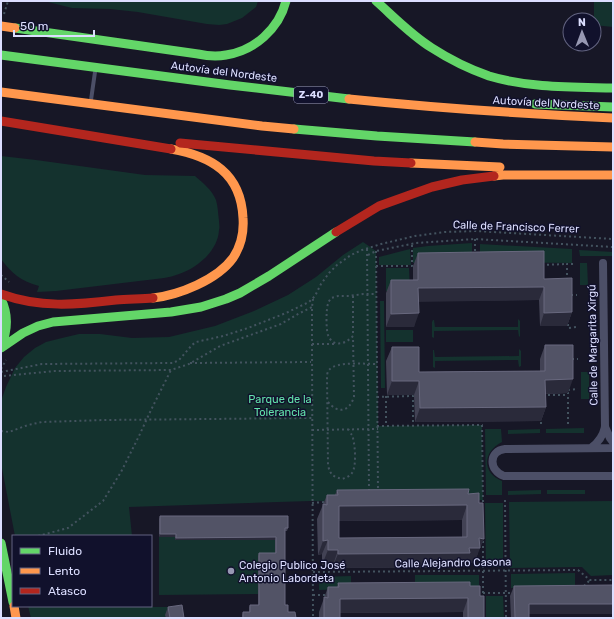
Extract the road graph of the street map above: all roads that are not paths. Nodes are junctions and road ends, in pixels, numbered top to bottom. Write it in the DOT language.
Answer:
graph roads {
  1 [pos="286,1"];
  2 [pos="376,1"];
  3 [pos="1,26"];
  4 [pos="1,55"];
  5 [pos="96,67"];
  6 [pos="613,88"];
  7 [pos="4,92"];
  8 [pos="380,102"];
  9 [pos="504,103"];
  10 [pos="91,104"];
  11 [pos="527,104"];
  12 [pos="613,107"];
  13 [pos="613,118"];
  14 [pos="2,121"];
  15 [pos="87,134"];
  16 [pos="569,146"];
  17 [pos="613,147"];
  18 [pos="613,155"];
  19 [pos="613,174"];
  20 [pos="603,263"];
  21 [pos="1,294"];
  22 [pos="1,299"];
  23 [pos="1,348"];
  24 [pos="605,427"];
  25 [pos="613,442"];
  26 [pos="591,448"];
  27 [pos="613,448"];
  28 [pos="613,476"];
  29 [pos="1,543"];
  30 [pos="12,597"];
  31 [pos="14,607"];
  32 [pos="16,618"];
  1 -- 3 [label="main road, bridge"];
  2 -- 6 [label="main road"];
  4 -- 5 [label="main road, Autovía del Nordeste / Z-40"];
  5 -- 8 [label="main road, Autovía del Nordeste / Z-40"];
  5 -- 10 [label="lane"];
  7 -- 10 [label="main road"];
  8 -- 9 [label="main road"];
  8 -- 13 [label="main road, Autovía del Nordeste / Z-40"];
  10 -- 16 [label="main road"];
  11 -- 12 [label="main road"];
  14 -- 15 [label="main road"];
  15 -- 19 [label="main road"];
  15 -- 21 [label="main road"];
  16 -- 17 [label="main road"];
  16 -- 18 [label="main road"];
  19 -- 23 [label="main road"];
  20 -- 24 [label="street, Calle de Margarita Xirgú"];
  22 -- 23 [label="main road"];
  24 -- 25 [label="street, Calle de Margarita Xirgú"];
  24 -- 26 [label="street, Calle de Margarita Xirgú"];
  26 -- 27 [label="street"];
  26 -- 28 [label="street"];
  29 -- 30 [label="main road"];
  31 -- 32 [label="main road"];
}
